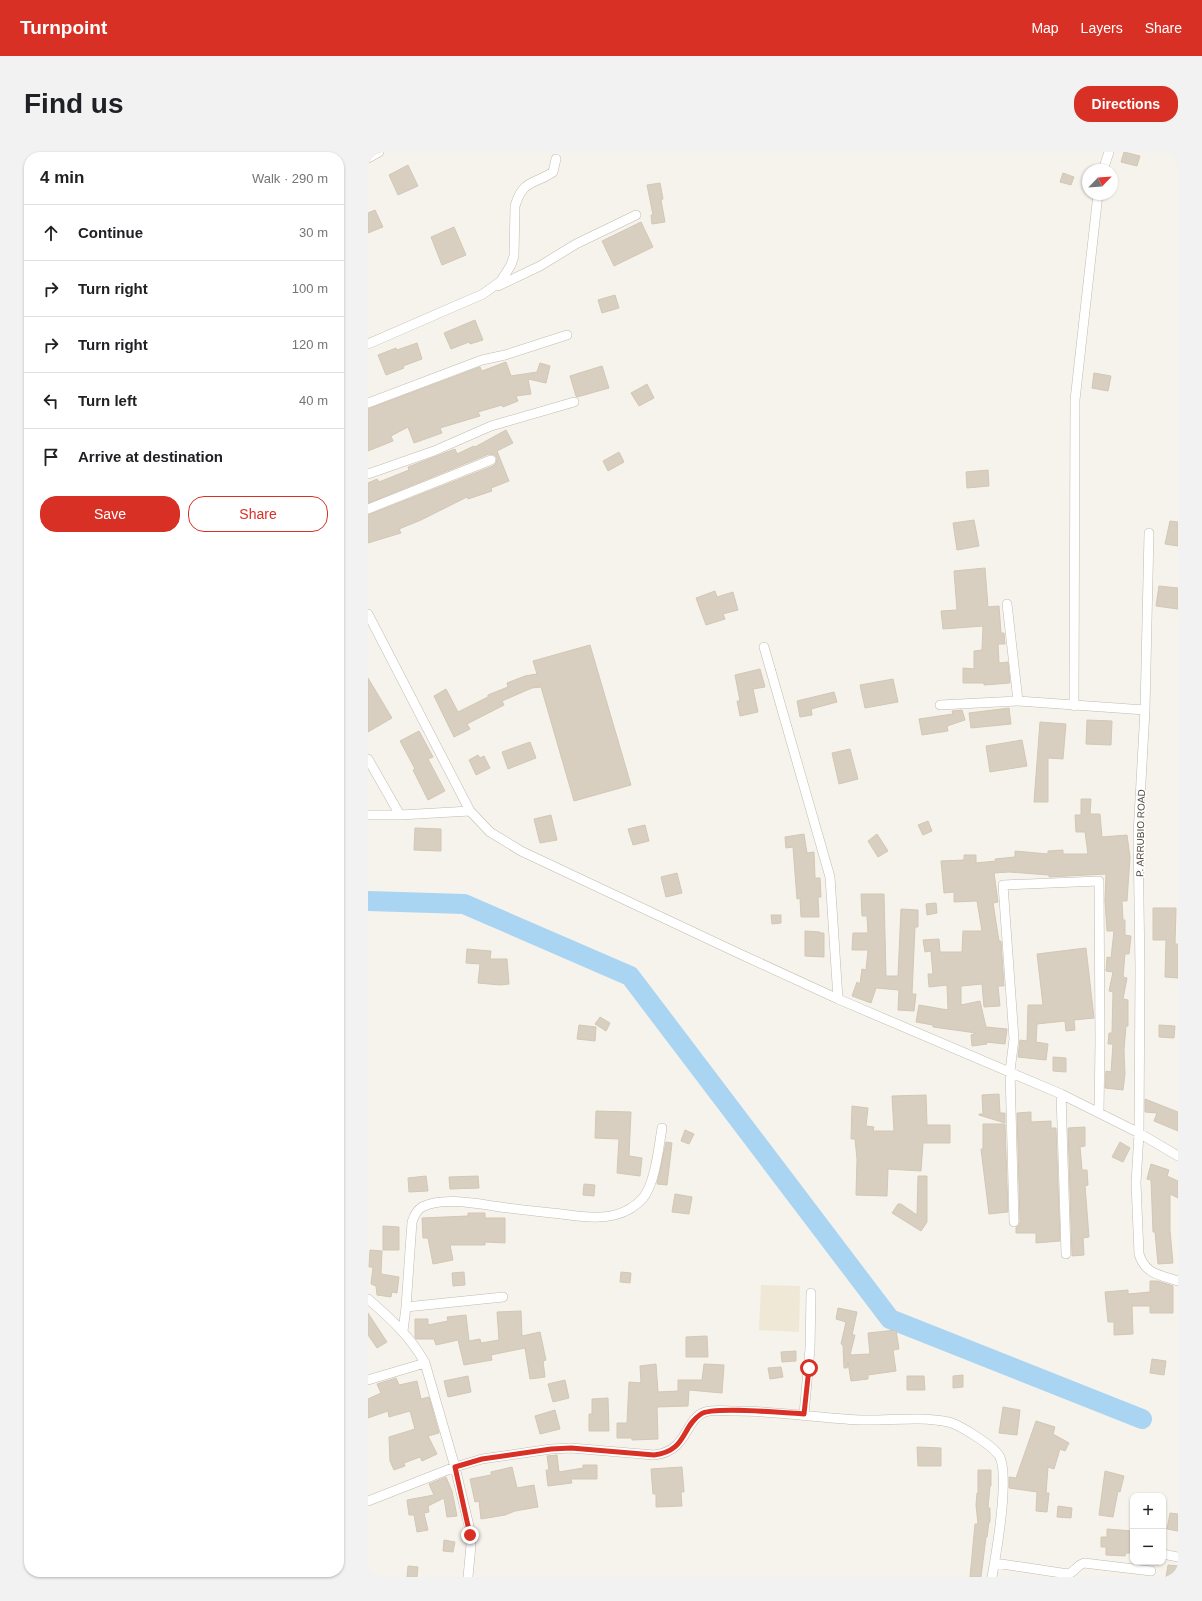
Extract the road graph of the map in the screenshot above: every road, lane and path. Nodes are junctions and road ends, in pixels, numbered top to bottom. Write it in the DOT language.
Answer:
graph roads {
  1 [pos="379,152"];
  2 [pos="1109,152"];
  3 [pos="368,158"];
  4 [pos="556,159"];
  5 [pos="1105,164"];
  6 [pos="1097,200"];
  7 [pos="636,215"];
  8 [pos="491,289"];
  9 [pos="567,335"];
  10 [pos="368,344"];
  11 [pos="574,402"];
  12 [pos="368,403"];
  13 [pos="491,460"];
  14 [pos="368,474"];
  15 [pos="368,509"];
  16 [pos="1149,533"];
  17 [pos="1007,604"];
  18 [pos="368,614"];
  19 [pos="764,647"];
  20 [pos="1018,701"];
  21 [pos="940,705"];
  22 [pos="1074,706"];
  23 [pos="1145,710"];
  24 [pos="368,759"];
  25 [pos="470,811"];
  26 [pos="368,816"];
  27 [pos="400,816"];
  28 [pos="838,999"];
  29 [pos="1010,1071"];
  30 [pos="1062,1094"];
  31 [pos="1099,1113"];
  32 [pos="662,1128"];
  33 [pos="1139,1133"];
  34 [pos="1178,1156"];
  35 [pos="1014,1222"];
  36 [pos="1066,1254"];
  37 [pos="1178,1281"];
  38 [pos="811,1293"];
  39 [pos="503,1296"];
  40 [pos="368,1298"];
  41 [pos="406,1307"];
  42 [pos="403,1330"];
  43 [pos="425,1363"];
  44 [pos="368,1380"];
  45 [pos="804,1414"];
  46 [pos="455,1467"];
  47 [pos="368,1501"];
  48 [pos="1166,1555"];
  49 [pos="1178,1557"];
  50 [pos="995,1563"];
  51 [pos="1151,1570"];
  52 [pos="468,1577"];
  53 [pos="992,1577"];
  1 -- 3 [label="street"];
  2 -- 5 [label="street"];
  4 -- 8 [label="street"];
  6 -- 22 [label="street"];
  7 -- 8 [label="street"];
  8 -- 10 [label="street"];
  9 -- 12 [label="street"];
  11 -- 14 [label="street"];
  13 -- 15 [label="street"];
  16 -- 23 [label="street, P. ARRUBIO ROAD"];
  17 -- 20 [label="street"];
  18 -- 25 [label="street"];
  19 -- 28 [label="street"];
  20 -- 21 [label="street"];
  20 -- 22 [label="street"];
  22 -- 23 [label="street"];
  23 -- 33 [label="street, P. ARRUBIO ROAD"];
  24 -- 27 [label="street"];
  25 -- 27 [label="street"];
  25 -- 28 [label="street"];
  26 -- 27 [label="street"];
  28 -- 29 [label="street"];
  29 -- 30 [label="street"];
  29 -- 31 [label="street"];
  29 -- 35 [label="street"];
  30 -- 31 [label="street"];
  30 -- 36 [label="street"];
  31 -- 33 [label="street"];
  32 -- 41 [label="street"];
  33 -- 34 [label="street"];
  33 -- 37 [label="street, P. ARRUBIO ROAD"];
  38 -- 45 [label="street"];
  39 -- 41 [label="street"];
  40 -- 42 [label="street"];
  41 -- 42 [label="street"];
  42 -- 43 [label="street"];
  43 -- 44 [label="street"];
  43 -- 46 [label="street"];
  45 -- 46 [label="street"];
  45 -- 50 [label="street"];
  46 -- 47 [label="street"];
  46 -- 52 [label="street"];
  48 -- 49 [label="street"];
  50 -- 51 [label="street"];
  50 -- 53 [label="street"];
}
